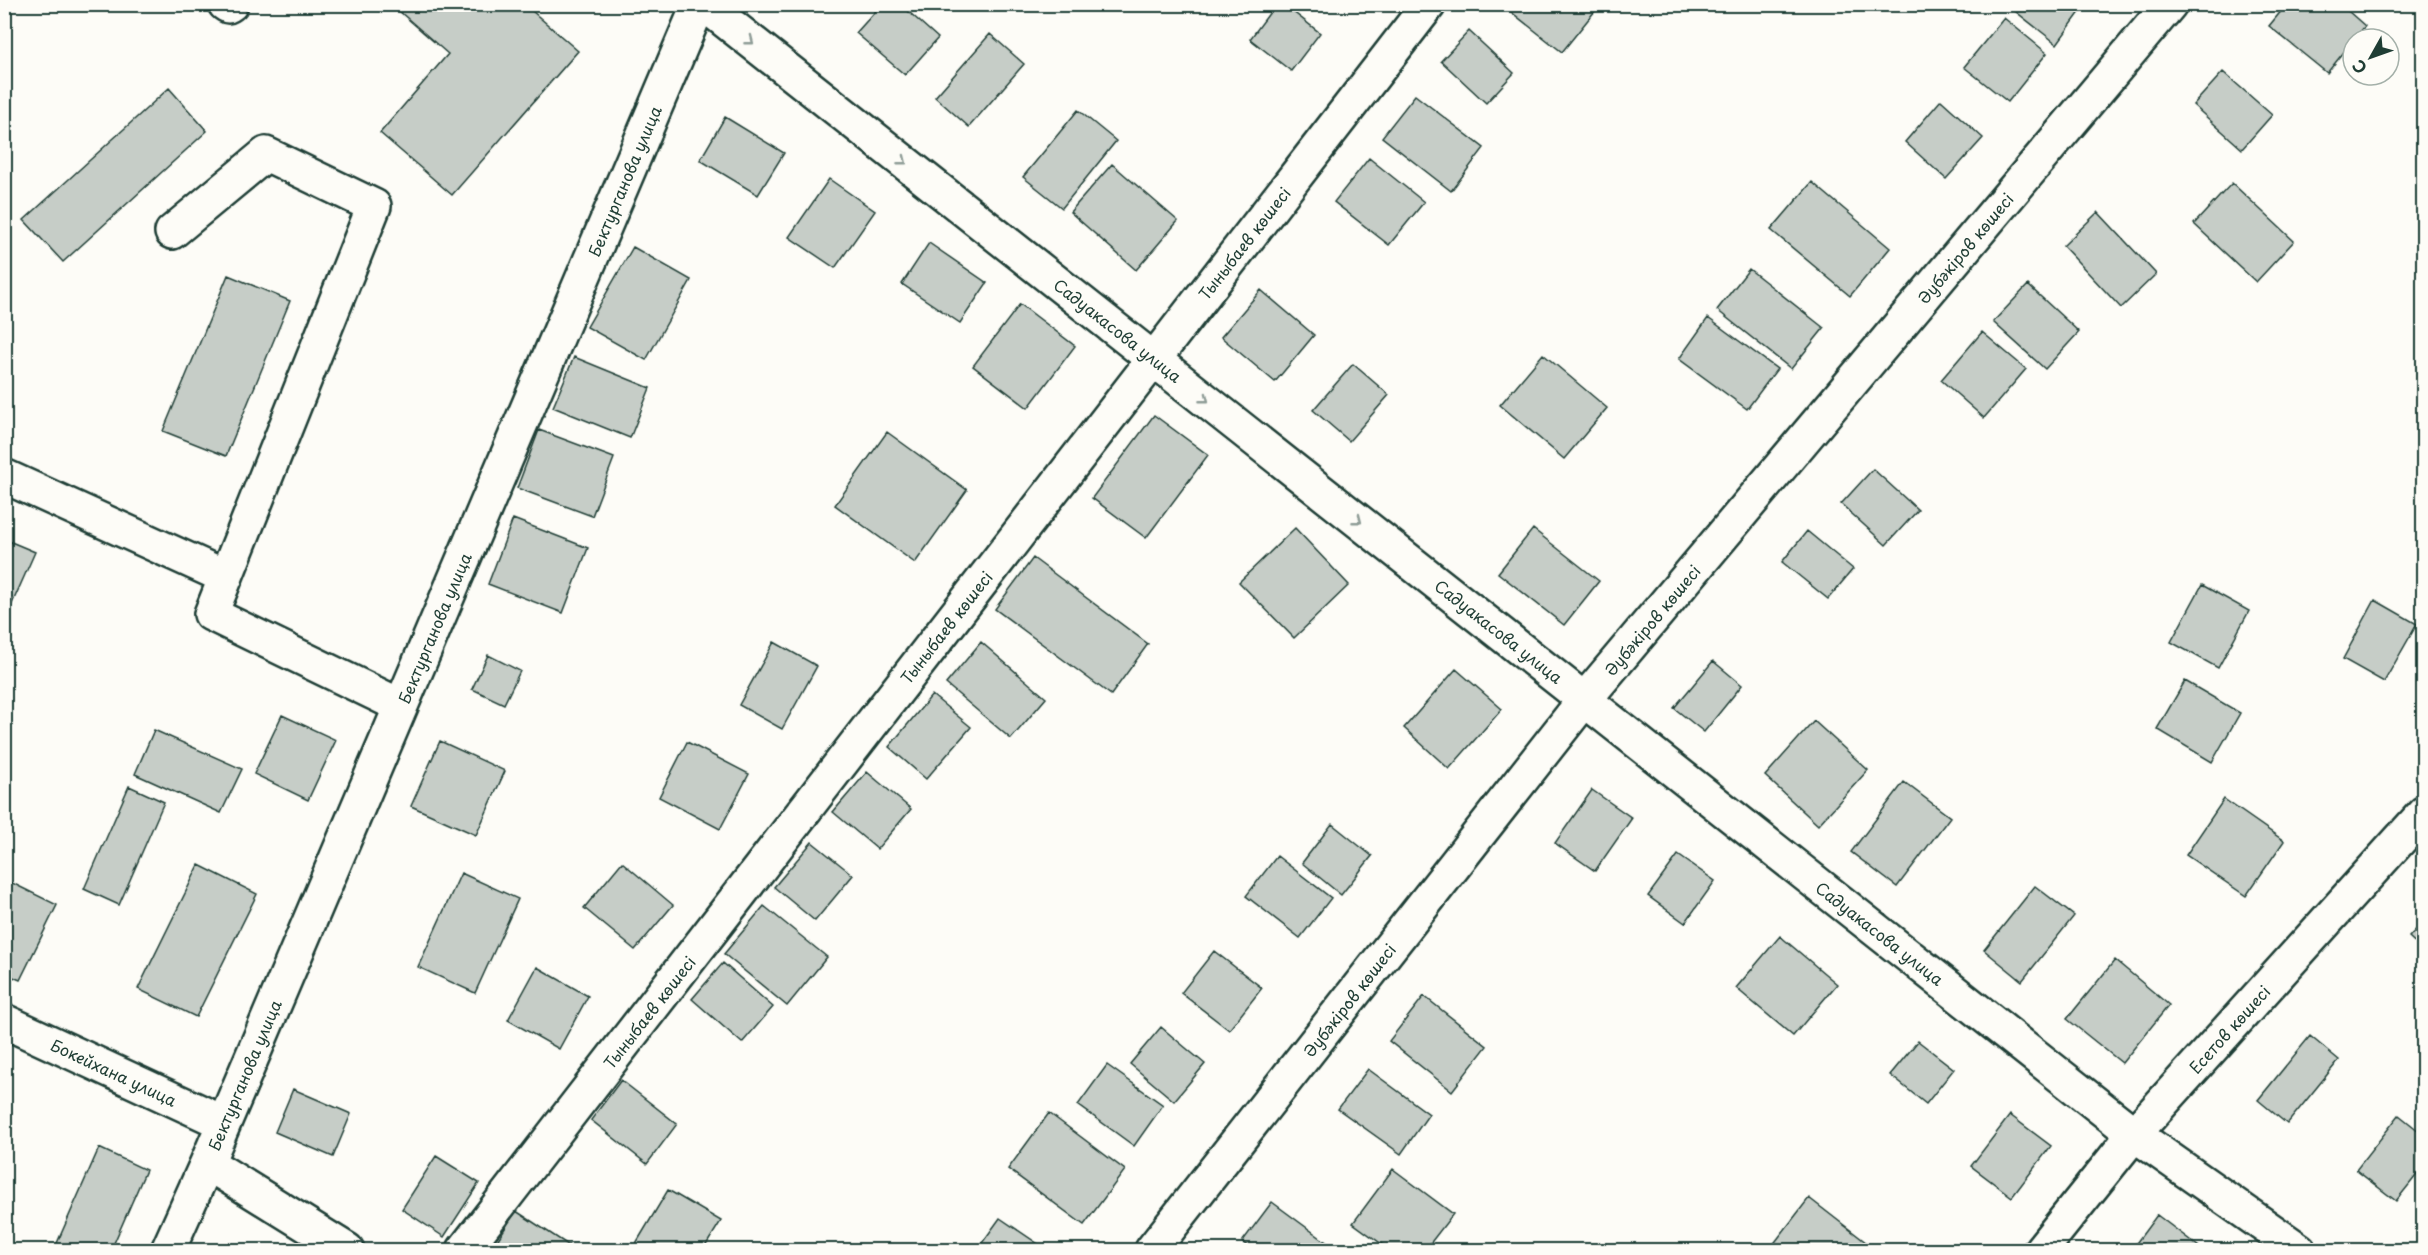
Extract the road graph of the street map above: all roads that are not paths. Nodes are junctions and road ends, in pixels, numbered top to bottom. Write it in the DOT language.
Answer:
graph roads {
  1 [pos="225,4"];
  2 [pos="231,4"];
  3 [pos="699,4"];
  4 [pos="704,4"];
  5 [pos="1429,4"];
  6 [pos="2170,4"];
  7 [pos="172,232"];
  8 [pos="1154,359"];
  9 [pos="4,476"];
  10 [pos="226,577"];
  11 [pos="1585,699"];
  12 [pos="401,706"];
  13 [pos="2424,813"];
  14 [pos="4,1021"];
  15 [pos="224,1123"];
  16 [pos="2134,1134"];
  17 [pos="207,1163"];
  18 [pos="168,1251"];
  19 [pos="347,1251"];
  20 [pos="464,1251"];
  21 [pos="1152,1251"];
  22 [pos="2041,1251"];
  23 [pos="2299,1251"];
  1 -- 2 [label="street"];
  3 -- 12 [label="street, Бектурганова улица"];
  4 -- 8 [label="street, Садуакасова улица, one-way"];
  5 -- 8 [label="street, Тыныбаев көшесі"];
  6 -- 11 [label="street, Әубәкіров көшесі"];
  7 -- 10 [label="street"];
  8 -- 11 [label="street, Садуакасова улица, one-way"];
  8 -- 20 [label="street, Тыныбаев көшесі"];
  9 -- 10 [label="street"];
  10 -- 12 [label="street"];
  11 -- 16 [label="street, Садуакасова улица"];
  11 -- 21 [label="street, Әубәкіров көшесі"];
  12 -- 15 [label="street, Бектурганова улица"];
  13 -- 16 [label="street, Есетов көшесі"];
  14 -- 15 [label="street, Бокейхана улица"];
  15 -- 17 [label="street, Бектурганова улица"];
  16 -- 22 [label="street, Есетов көшесі"];
  16 -- 23 [label="street, Садуакасова улица"];
  17 -- 18 [label="street, Бектурганова улица"];
  17 -- 19 [label="street"];
}
